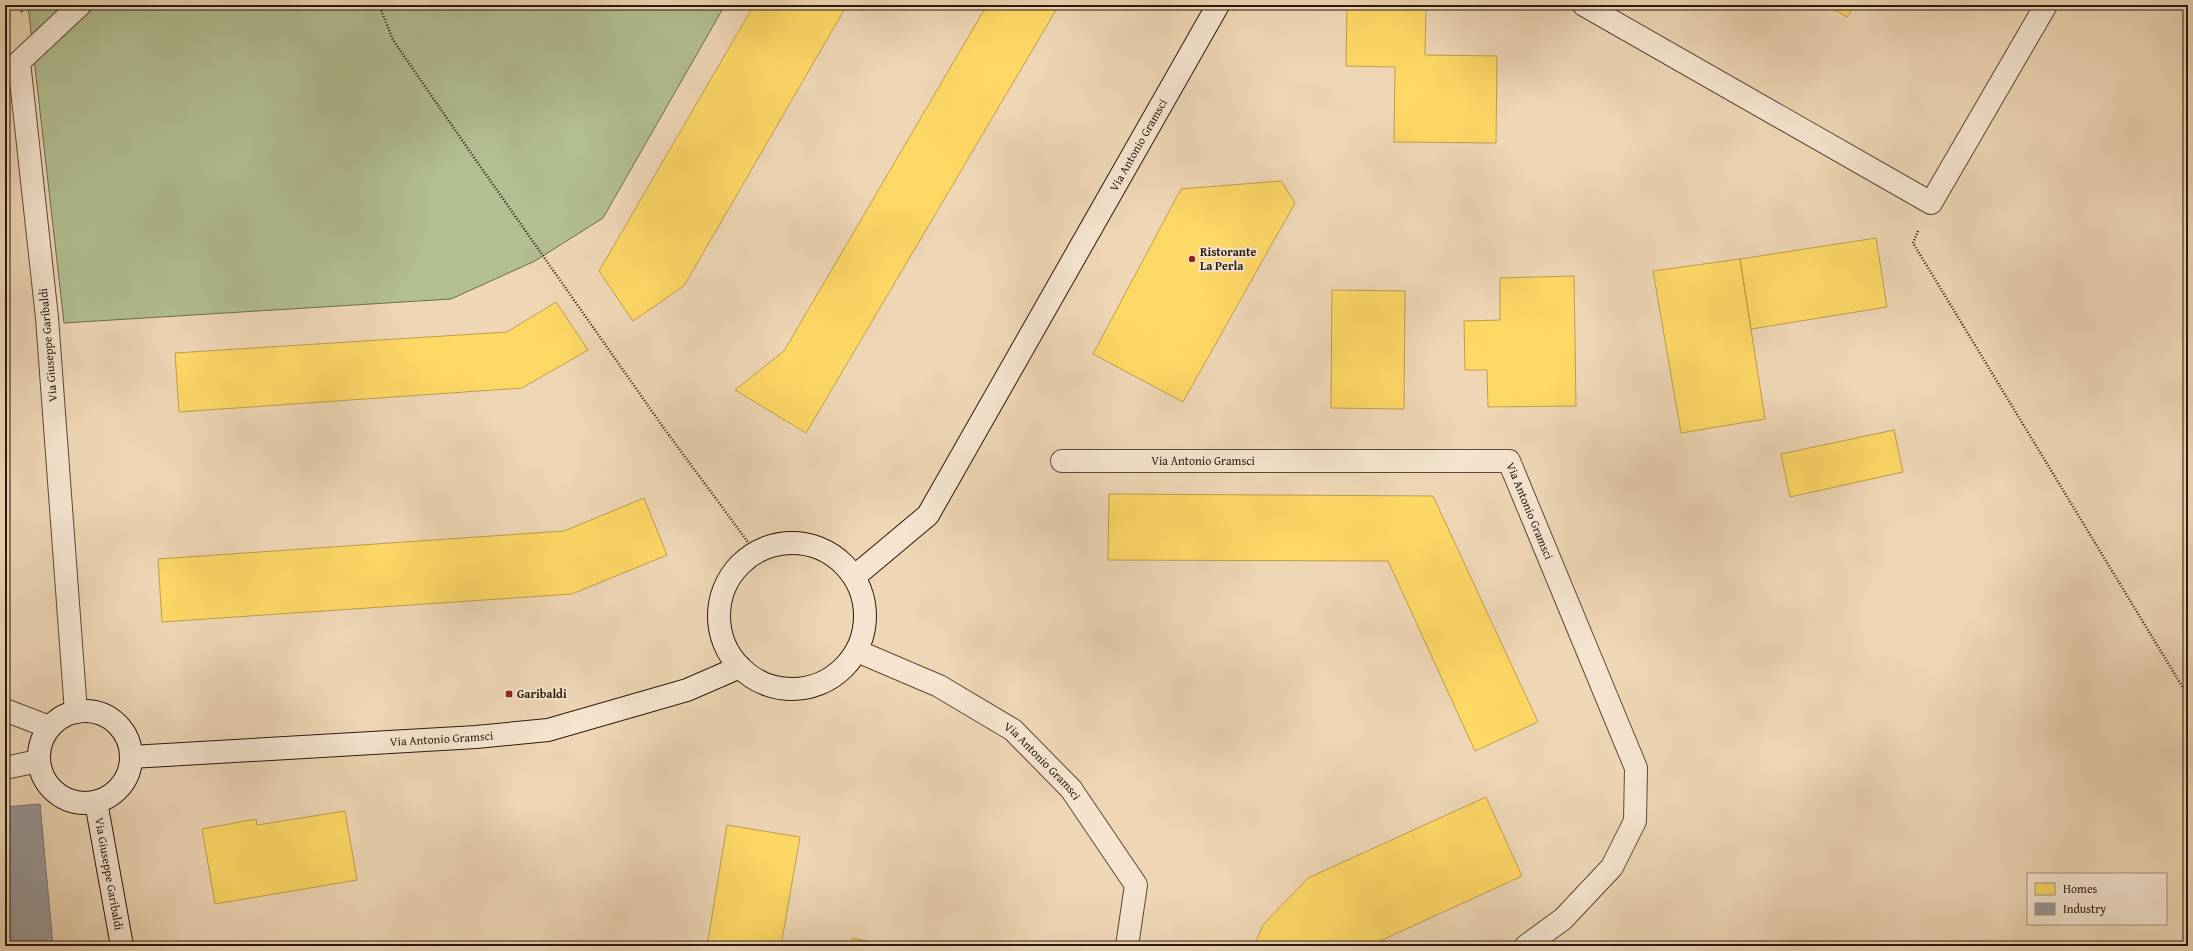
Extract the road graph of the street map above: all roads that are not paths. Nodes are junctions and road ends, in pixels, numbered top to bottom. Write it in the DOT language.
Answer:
graph roads {
  1 [pos="80,5"];
  2 [pos="1218,5"];
  3 [pos="1584,5"];
  4 [pos="2046,5"];
  5 [pos="1062,461"];
  6 [pos="854,577"];
  7 [pos="857,651"];
  8 [pos="740,666"];
  9 [pos="5,710"];
  10 [pos="76,712"];
  11 [pos="49,727"];
  12 [pos="132,757"];
  13 [pos="38,761"];
  14 [pos="5,768"];
  15 [pos="96,802"];
  16 [pos="122,946"];
  17 [pos="1127,946"];
  18 [pos="1526,946"];
  1 -- 10 [label="street, Via Giuseppe Garibaldi"];
  2 -- 6 [label="street, Via Antonio Gramsci"];
  3 -- 4 [label="street"];
  5 -- 18 [label="street, Via Antonio Gramsci"];
  6 -- 7 [label="street"];
  6 -- 8 [label="street"];
  7 -- 8 [label="street"];
  7 -- 17 [label="street, Via Antonio Gramsci"];
  8 -- 12 [label="street, Via Antonio Gramsci"];
  9 -- 11 [label="street"];
  10 -- 11 [label="street"];
  10 -- 12 [label="street"];
  11 -- 13 [label="street"];
  12 -- 15 [label="street"];
  13 -- 14 [label="street"];
  13 -- 15 [label="street"];
  15 -- 16 [label="street, Via Giuseppe Garibaldi"];
}
